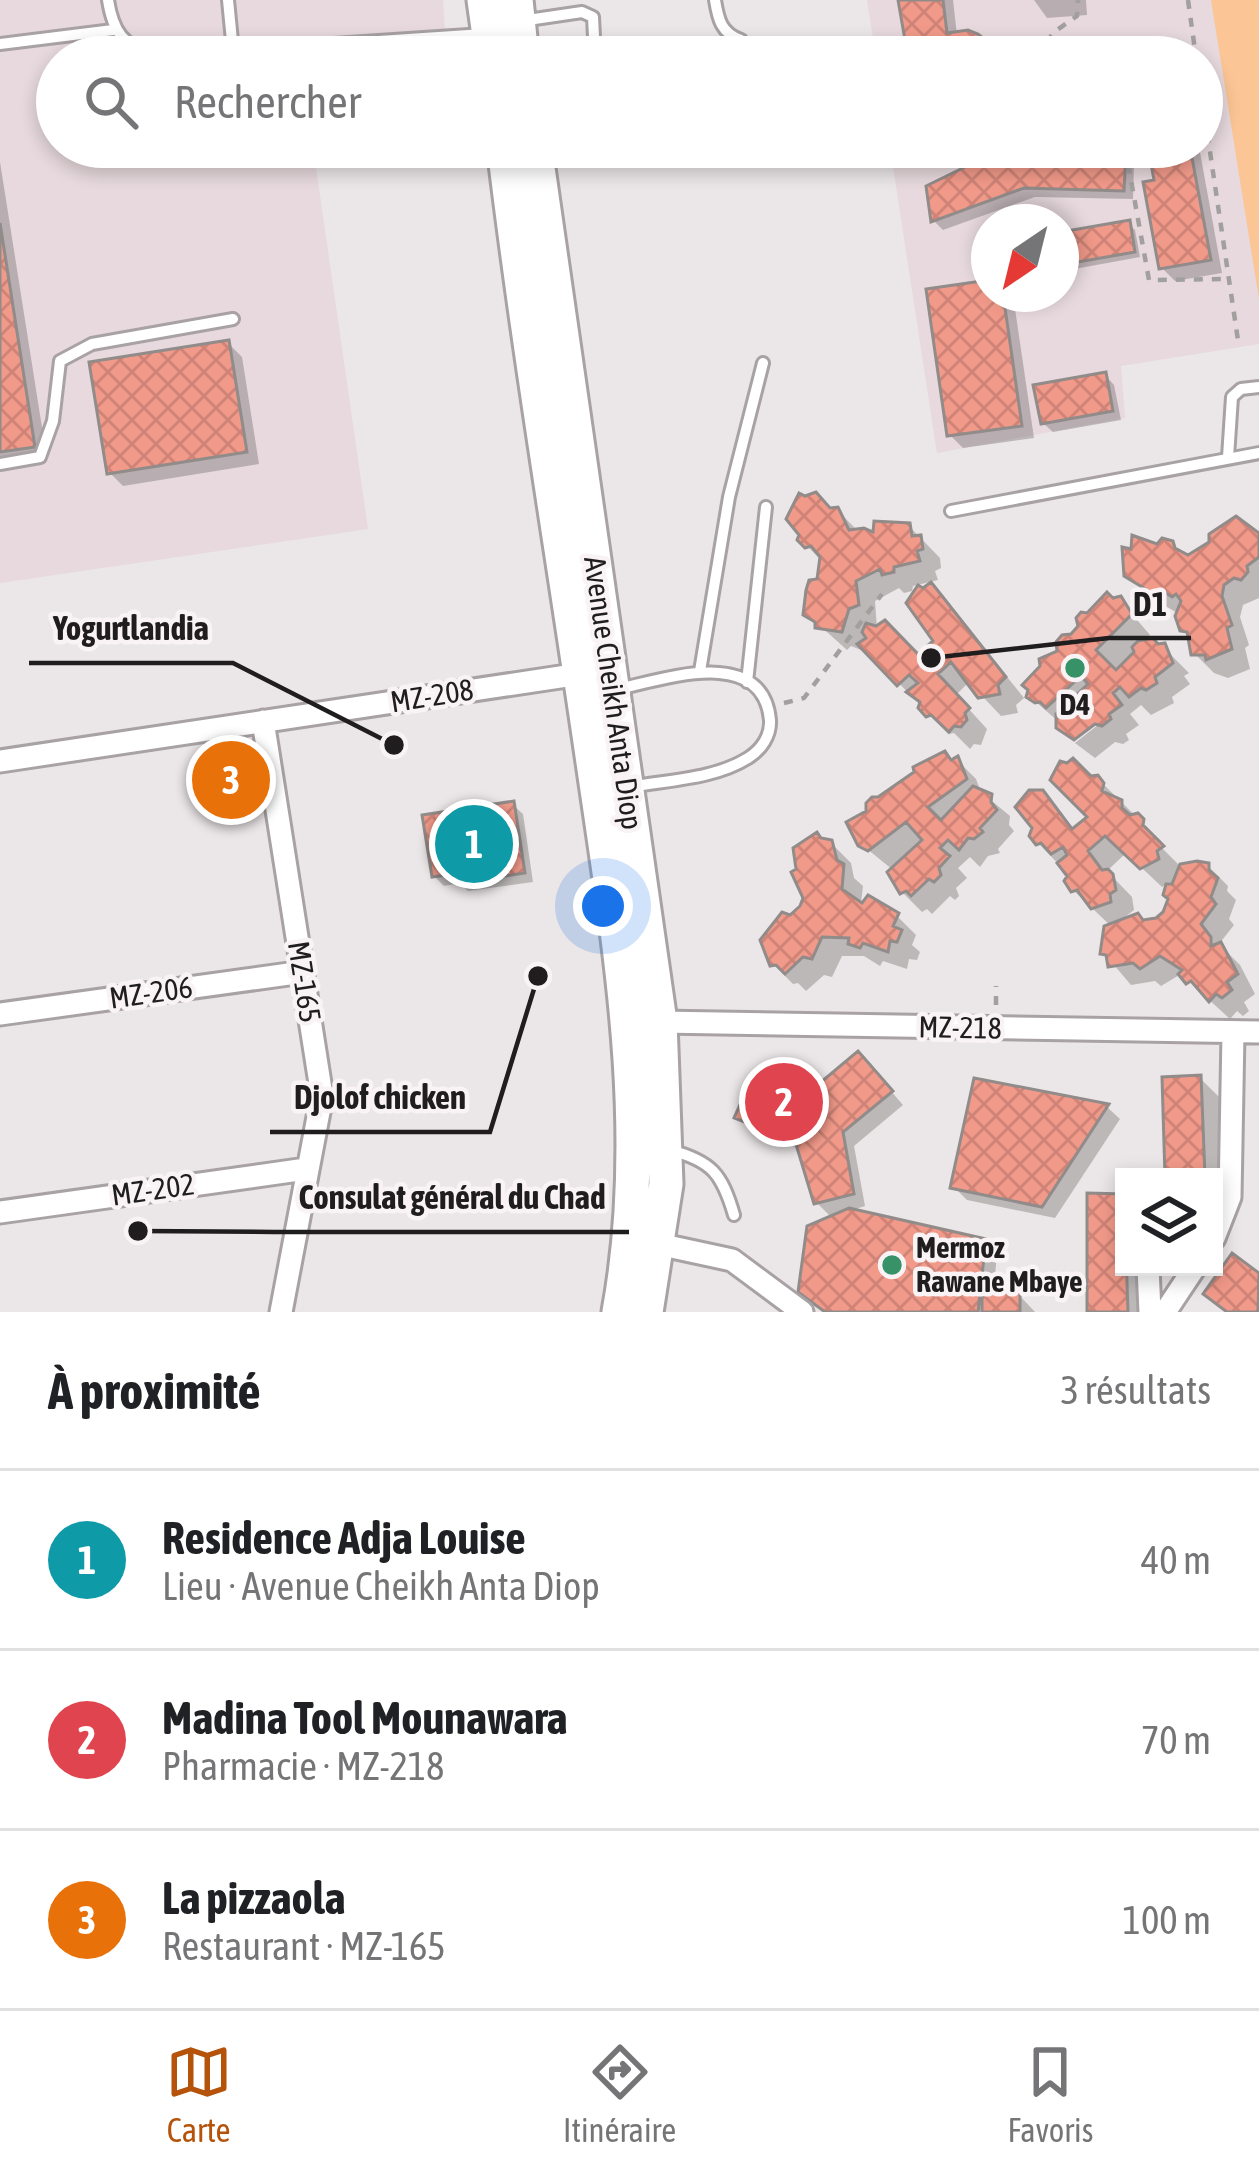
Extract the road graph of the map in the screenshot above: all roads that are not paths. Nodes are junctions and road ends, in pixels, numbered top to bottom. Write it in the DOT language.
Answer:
graph roads {
  1 [pos="108,0"];
  2 [pos="228,0"];
  3 [pos="715,0"];
  4 [pos="499,22"];
  5 [pos="113,30"];
  6 [pos="65,36"];
  7 [pos="119,36"];
  8 [pos="231,36"];
  9 [pos="370,36"];
  10 [pos="594,36"];
  11 [pos="733,36"];
  12 [pos="36,40"];
  13 [pos="0,44"];
  14 [pos="507,168"];
  15 [pos="538,168"];
  16 [pos="232,319"];
  17 [pos="763,363"];
  18 [pos="1259,387"];
  19 [pos="1259,452"];
  20 [pos="1228,457"];
  21 [pos="0,464"];
  22 [pos="766,508"];
  23 [pos="951,511"];
  24 [pos="700,671"];
  25 [pos="580,674"];
  26 [pos="747,682"];
  27 [pos="613,691"];
  28 [pos="263,721"];
  29 [pos="0,761"];
  30 [pos="627,788"];
  31 [pos="303,972"];
  32 [pos="0,1014"];
  33 [pos="660,1022"];
  34 [pos="1259,1032"];
  35 [pos="1233,1033"];
  36 [pos="666,1149"];
  37 [pos="306,1169"];
  38 [pos="0,1212"];
  39 [pos="734,1214"];
  40 [pos="1223,1216"];
  41 [pos="658,1244"];
  42 [pos="1148,1276"];
  43 [pos="1189,1276"];
  44 [pos="281,1312"];
  45 [pos="619,1312"];
  46 [pos="646,1312"];
  47 [pos="802,1312"];
  48 [pos="1150,1312"];
  49 [pos="1165,1312"];
  1 -- 5 [label="lane"];
  2 -- 8 [label="lane"];
  3 -- 11 [label="lane"];
  4 -- 9 [label="lane"];
  4 -- 10 [label="lane"];
  5 -- 6 [label="lane"];
  5 -- 7 [label="lane"];
  12 -- 13 [label="lane"];
  14 -- 25 [label="main road, Avenue Cheikh Anta Diop"];
  15 -- 27 [label="main road, Avenue Cheikh Anta Diop"];
  16 -- 21 [label="lane"];
  17 -- 24 [label="lane"];
  18 -- 20 [label="lane"];
  19 -- 20 [label="lane"];
  20 -- 23 [label="lane"];
  22 -- 26 [label="lane"];
  24 -- 26 [label="lane"];
  24 -- 27 [label="lane"];
  25 -- 28 [label="street, MZ-208"];
  25 -- 45 [label="main road, Avenue Cheikh Anta Diop"];
  26 -- 30 [label="lane"];
  27 -- 30 [label="main road, Avenue Cheikh Anta Diop"];
  28 -- 29 [label="street, MZ-208"];
  28 -- 31 [label="street, MZ-165"];
  30 -- 33 [label="main road, Avenue Cheikh Anta Diop"];
  31 -- 32 [label="street, MZ-206"];
  31 -- 37 [label="street, MZ-165"];
  33 -- 35 [label="street, MZ-218"];
  33 -- 36 [label="main road, Avenue Cheikh Anta Diop"];
  34 -- 35 [label="street, MZ-218"];
  35 -- 40 [label="street"];
  36 -- 39 [label="lane"];
  36 -- 41 [label="main road, Avenue Cheikh Anta Diop"];
  37 -- 38 [label="street, MZ-202"];
  37 -- 44 [label="street, MZ-165"];
  41 -- 46 [label="main road, Avenue Cheikh Anta Diop"];
  41 -- 47 [label="street"];
  42 -- 48 [label="street"];
  43 -- 49 [label="street"];
}
